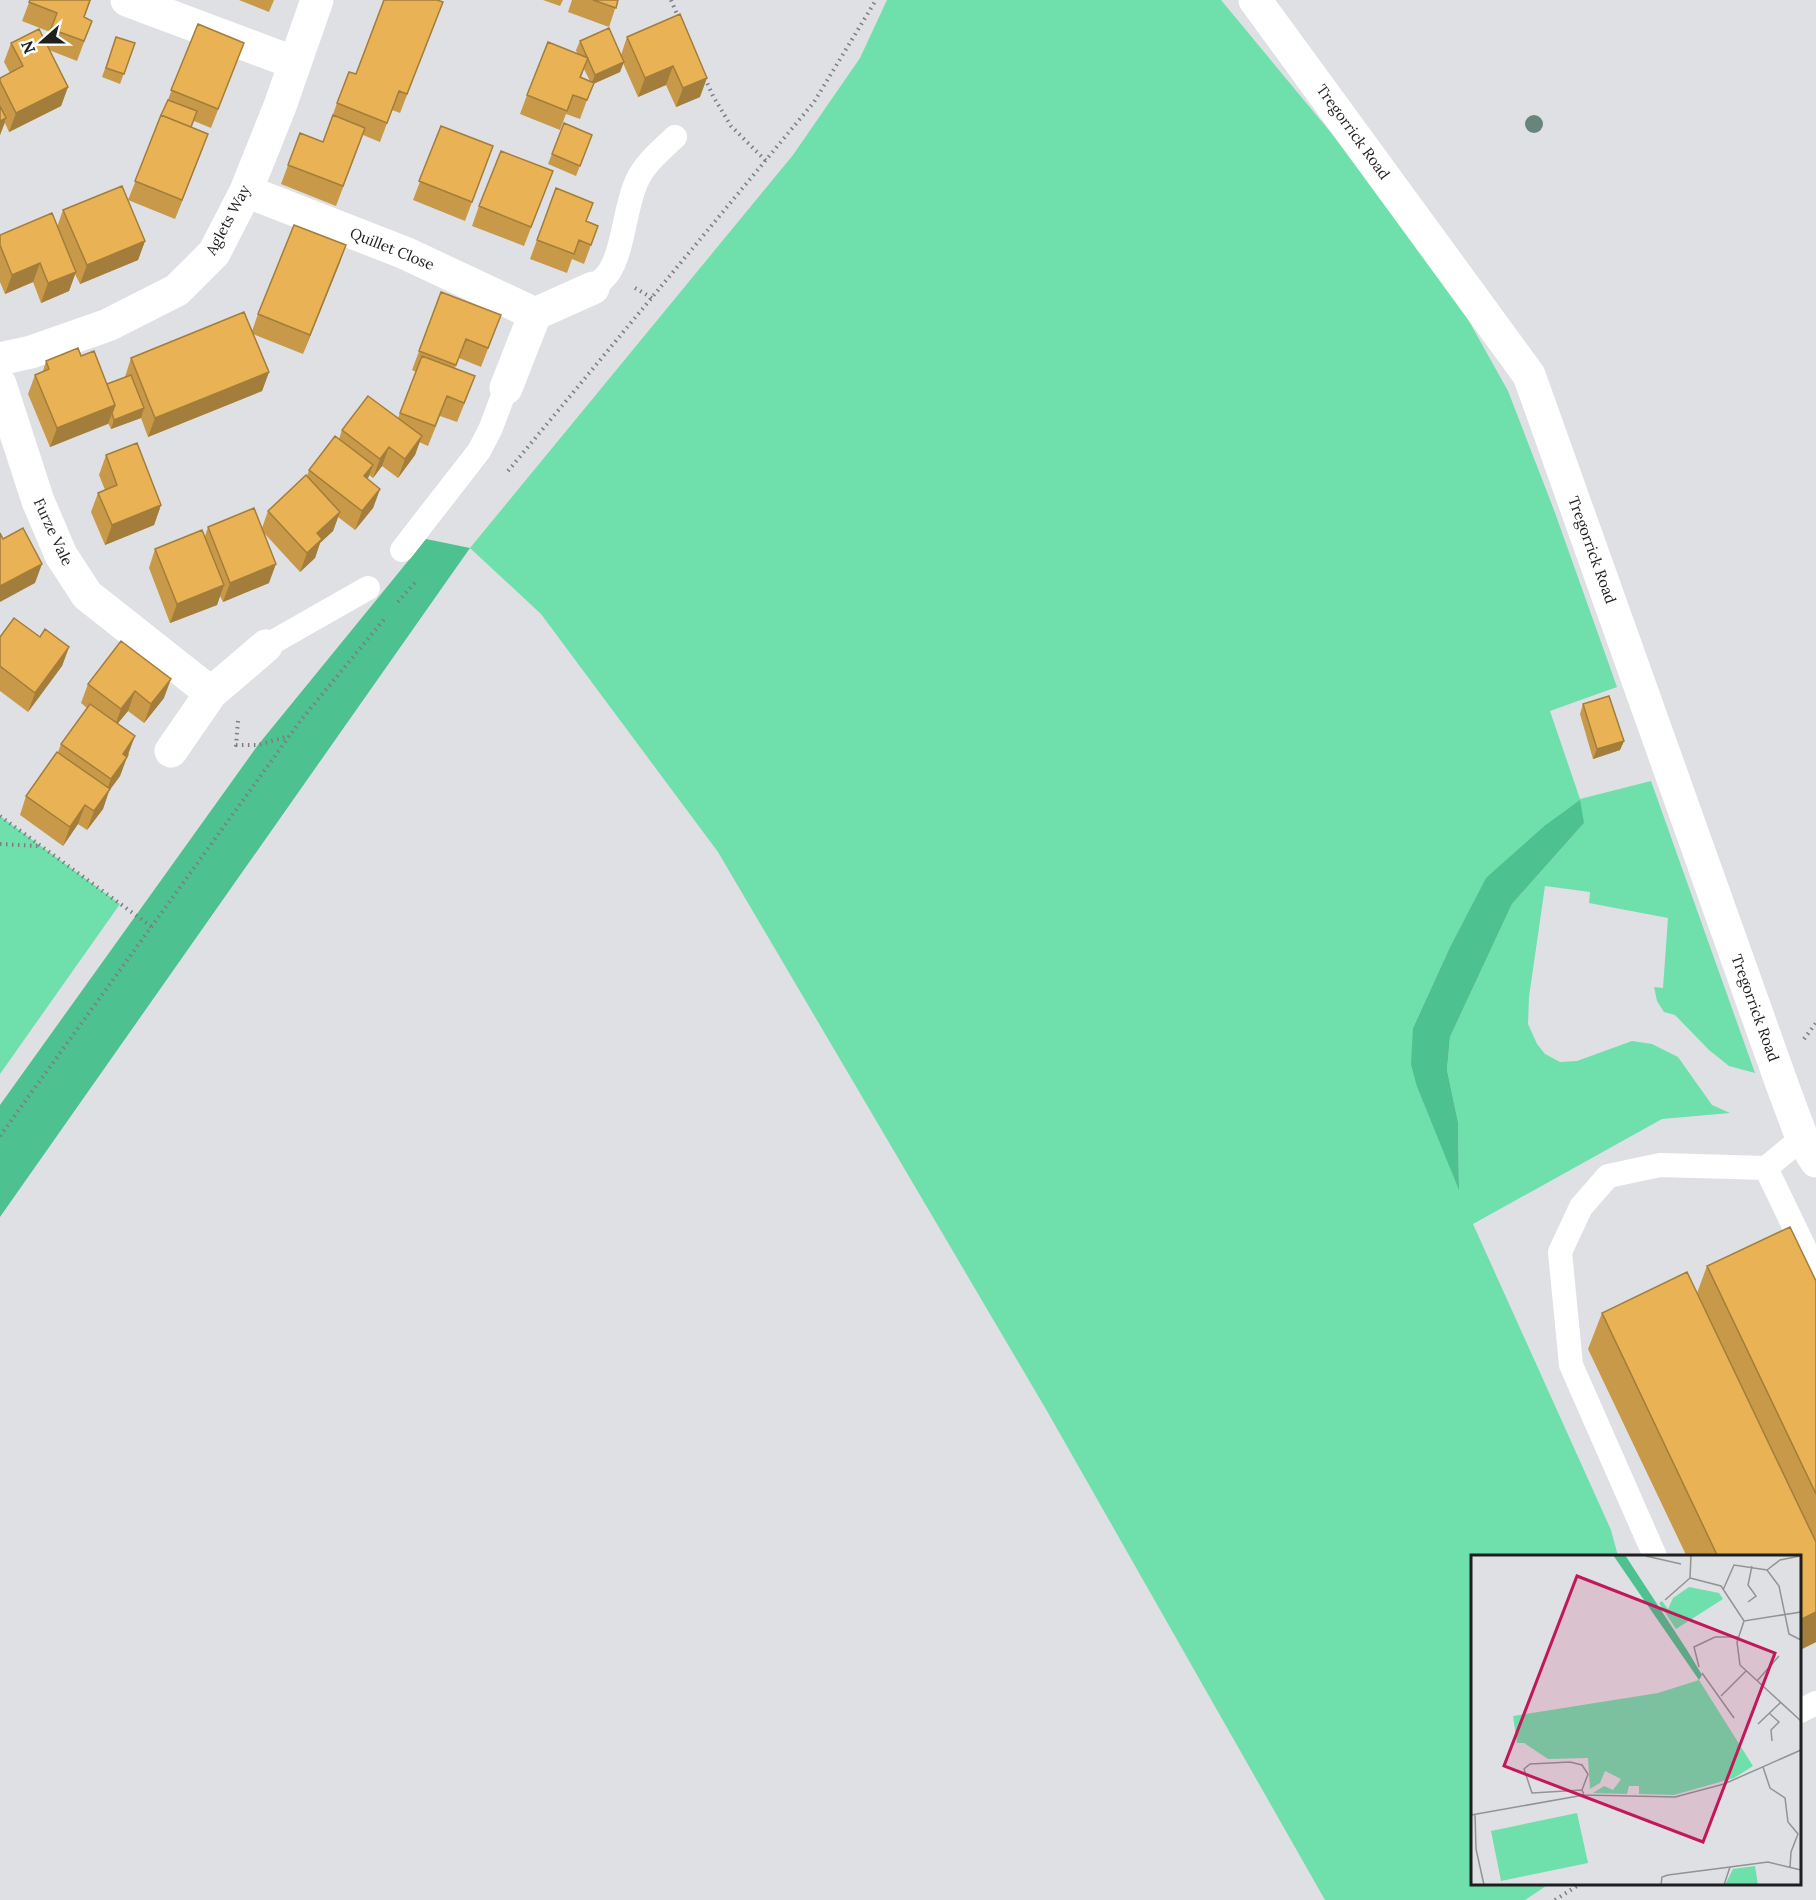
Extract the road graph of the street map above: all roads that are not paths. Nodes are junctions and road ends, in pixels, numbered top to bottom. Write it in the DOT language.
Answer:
graph roads {
  1 [pos="127,0"];
  2 [pos="317,0"];
  3 [pos="1255,0"];
  4 [pos="295,63"];
  5 [pos="675,138"];
  6 [pos="246,191"];
  7 [pos="593,288"];
  8 [pos="535,314"];
  9 [pos="0,359"];
  10 [pos="0,384"];
  11 [pos="506,388"];
  12 [pos="402,550"];
  13 [pos="368,588"];
  14 [pos="266,646"];
  15 [pos="211,693"];
  16 [pos="171,750"];
  17 [pos="1809,1149"];
  18 [pos="1766,1168"];
  19 [pos="1816,1272"];
  20 [pos="1654,1555"];
  21 [pos="1816,1703"];
  22 [pos="1801,1711"];
  1 -- 4 [label="street"];
  2 -- 4 [label="street, Aglets Way"];
  3 -- 17 [label="street, Tregorrick Road"];
  4 -- 6 [label="street, Aglets Way"];
  5 -- 7 [label="lane"];
  6 -- 8 [label="street, Quillet Close"];
  6 -- 9 [label="street, Aglets Way"];
  7 -- 8 [label="street"];
  8 -- 11 [label="street"];
  10 -- 15 [label="street, Furze Vale"];
  11 -- 12 [label="lane"];
  13 -- 14 [label="lane"];
  14 -- 15 [label="street"];
  15 -- 16 [label="street"];
  17 -- 18 [label="lane"];
  18 -- 19 [label="lane"];
  18 -- 20 [label="lane"];
  21 -- 22 [label="lane"];
}
